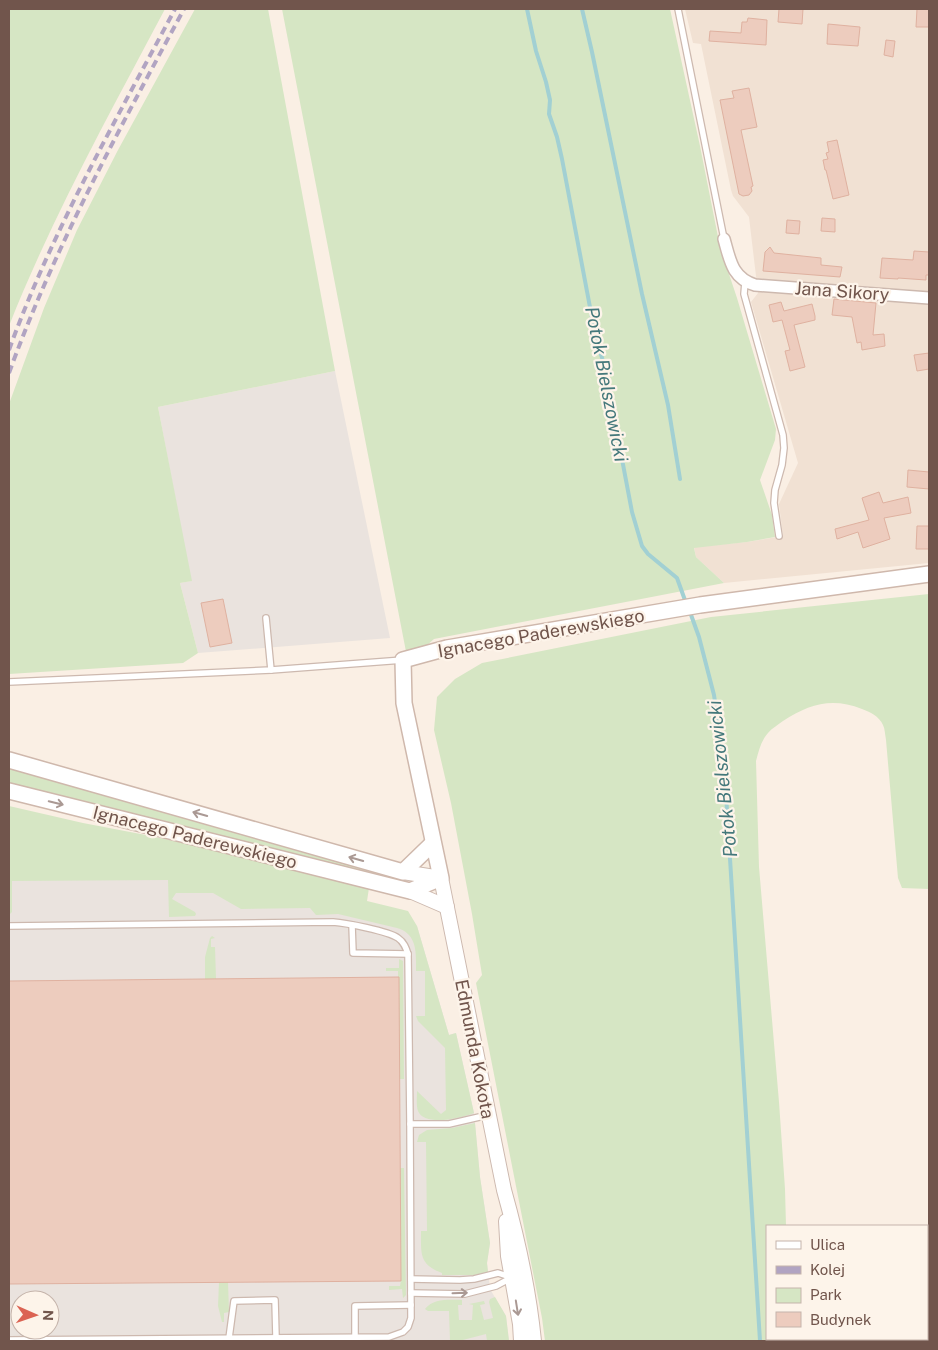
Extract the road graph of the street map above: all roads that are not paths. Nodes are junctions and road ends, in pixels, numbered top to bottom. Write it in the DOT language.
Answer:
graph roads {
  1 [pos="678,9"];
  2 [pos="724,239"];
  3 [pos="750,283"];
  4 [pos="929,298"];
  5 [pos="779,536"];
  6 [pos="929,574"];
  7 [pos="266,618"];
  8 [pos="403,660"];
  9 [pos="272,670"];
  10 [pos="9,682"];
  11 [pos="9,760"];
  12 [pos="9,791"];
  13 [pos="433,843"];
  14 [pos="403,872"];
  15 [pos="441,878"];
  16 [pos="410,891"];
  17 [pos="447,907"];
  18 [pos="352,925"];
  19 [pos="9,926"];
  20 [pos="408,954"];
  21 [pos="488,1115"];
  22 [pos="410,1124"];
  23 [pos="504,1190"];
  24 [pos="508,1256"];
  25 [pos="498,1273"];
  26 [pos="518,1277"];
  27 [pos="411,1279"];
  28 [pos="411,1293"];
  29 [pos="411,1305"];
  30 [pos="276,1337"];
  31 [pos="229,1338"];
  32 [pos="355,1338"];
  33 [pos="9,1340"];
  34 [pos="521,1341"];
  35 [pos="534,1341"];
  1 -- 2 [label="lane"];
  2 -- 3 [label="street"];
  3 -- 4 [label="street, Jana Sikory"];
  3 -- 5 [label="lane"];
  6 -- 8 [label="main road, Ignacego Paderewskiego"];
  7 -- 9 [label="lane"];
  8 -- 9 [label="lane"];
  8 -- 13 [label="main road"];
  9 -- 10 [label="lane"];
  14 -- 11 [label="main road, Ignacego Paderewskiego, one-way"];
  12 -- 16 [label="main road, Ignacego Paderewskiego, one-way"];
  13 -- 14 [label="main road"];
  13 -- 15 [label="main road"];
  14 -- 15 [label="street"];
  15 -- 16 [label="main road"];
  15 -- 17 [label="street"];
  16 -- 17 [label="street"];
  17 -- 21 [label="street, Edmunda Kokota"];
  18 -- 19 [label="lane"];
  18 -- 20 [label="lane"];
  18 -- 20 [label="lane"];
  20 -- 22 [label="lane"];
  21 -- 22 [label="lane"];
  21 -- 23 [label="street, Edmunda Kokota"];
  22 -- 27 [label="lane"];
  23 -- 24 [label="street, Edmunda Kokota"];
  23 -- 26 [label="street, Edmunda Kokota"];
  24 -- 25 [label="lane"];
  24 -- 26 [label="street, Edmunda Kokota"];
  25 -- 26 [label="lane"];
  25 -- 27 [label="lane"];
  28 -- 26 [label="lane, one-way"];
  26 -- 34 [label="street, Edmunda Kokota, one-way"];
  26 -- 35 [label="street, Edmunda Kokota"];
  27 -- 28 [label="lane"];
  28 -- 29 [label="lane"];
  29 -- 32 [label="lane"];
  29 -- 32 [label="lane"];
  30 -- 31 [label="lane"];
  30 -- 31 [label="lane"];
  30 -- 32 [label="lane"];
  31 -- 33 [label="lane"];
}
